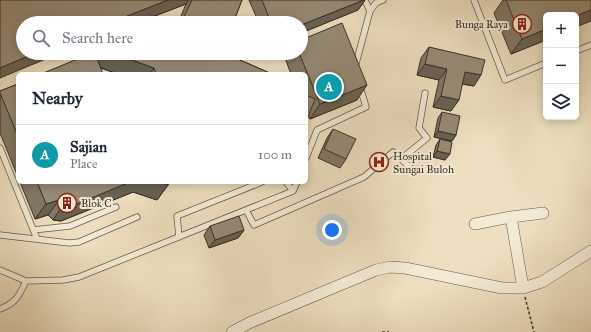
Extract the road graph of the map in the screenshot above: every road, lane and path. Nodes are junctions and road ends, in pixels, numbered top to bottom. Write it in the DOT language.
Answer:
graph roads {
  1 [pos="365,0"];
  2 [pos="383,0"];
  3 [pos="474,0"];
  4 [pos="370,11"];
  5 [pos="591,45"];
  6 [pos="579,50"];
  7 [pos="543,64"];
  8 [pos="357,75"];
  9 [pos="359,81"];
  10 [pos="424,93"];
  11 [pos="0,148"];
  12 [pos="308,153"];
  13 [pos="402,159"];
  14 [pos="412,169"];
  15 [pos="257,184"];
  16 [pos="288,184"];
  17 [pos="296,184"];
  18 [pos="293,191"];
  19 [pos="116,207"];
  20 [pos="246,210"];
  21 [pos="543,213"];
  22 [pos="137,217"];
  23 [pos="511,217"];
  24 [pos="475,224"];
  25 [pos="33,230"];
  26 [pos="0,235"];
  27 [pos="179,237"];
  28 [pos="37,239"];
  29 [pos="591,251"];
  30 [pos="0,270"];
  31 [pos="26,281"];
  32 [pos="523,288"];
  33 [pos="0,309"];
  34 [pos="251,328"];
  35 [pos="232,332"];
  36 [pos="382,332"];
  37 [pos="390,332"];
  38 [pos="534,332"];
  1 -- 4 [label="lane"];
  2 -- 4 [label="lane"];
  3 -- 7 [label="lane"];
  4 -- 8 [label="lane"];
  5 -- 6 [label="lane"];
  9 -- 12 [label="lane"];
  10 -- 13 [label="lane"];
  11 -- 25 [label="lane"];
  13 -- 14 [label="lane"];
  13 -- 20 [label="lane"];
  15 -- 27 [label="lane"];
  16 -- 18 [label="lane"];
  17 -- 18 [label="lane"];
  18 -- 20 [label="lane"];
  19 -- 25 [label="lane"];
  20 -- 27 [label="lane"];
  21 -- 23 [label="street"];
  22 -- 28 [label="lane"];
  23 -- 24 [label="street"];
  23 -- 32 [label="street"];
  25 -- 28 [label="lane"];
  26 -- 28 [label="lane"];
  27 -- 31 [label="lane"];
  29 -- 32 [label="street"];
  30 -- 31 [label="lane"];
  31 -- 33 [label="lane"];
  32 -- 34 [label="street"];
  32 -- 38 [label="path"];
  34 -- 35 [label="street"];
  36 -- 37 [label="path"];
}
